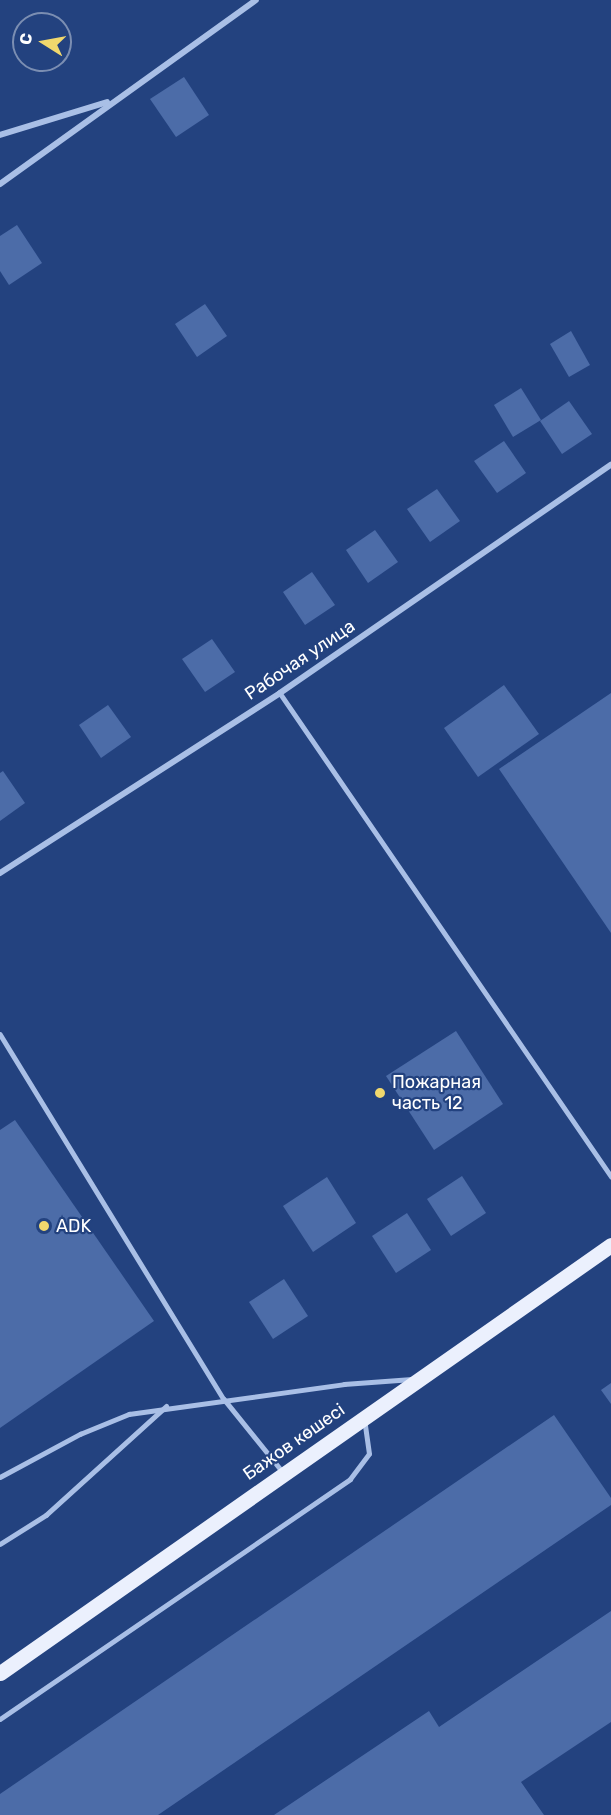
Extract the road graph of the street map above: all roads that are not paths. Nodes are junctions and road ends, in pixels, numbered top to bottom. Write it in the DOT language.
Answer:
graph roads {
  1 [pos="256,0"];
  2 [pos="113,100"];
  3 [pos="0,135"];
  4 [pos="0,184"];
  5 [pos="611,465"];
  6 [pos="280,693"];
  7 [pos="0,873"];
  8 [pos="0,1034"];
  9 [pos="611,1176"];
  10 [pos="611,1245"];
  11 [pos="416,1379"];
  12 [pos="224,1399"];
  13 [pos="167,1406"];
  14 [pos="364,1416"];
  15 [pos="284,1474"];
  16 [pos="0,1477"];
  17 [pos="0,1544"];
  18 [pos="0,1673"];
  19 [pos="0,1719"];
  1 -- 2 [label="street"];
  2 -- 3 [label="street"];
  2 -- 4 [label="street"];
  5 -- 6 [label="street, Рабочая улица"];
  6 -- 7 [label="street, Рабочая улица"];
  6 -- 9 [label="lane"];
  8 -- 12 [label="lane"];
  10 -- 11 [label="main road, Бажов көшесі"];
  11 -- 12 [label="lane"];
  11 -- 14 [label="main road, Бажов көшесі"];
  12 -- 13 [label="lane"];
  12 -- 15 [label="lane"];
  13 -- 16 [label="lane"];
  13 -- 17 [label="lane"];
  14 -- 15 [label="main road, Бажов көшесі"];
  14 -- 19 [label="lane"];
  15 -- 18 [label="main road, Бажов көшесі"];
}
